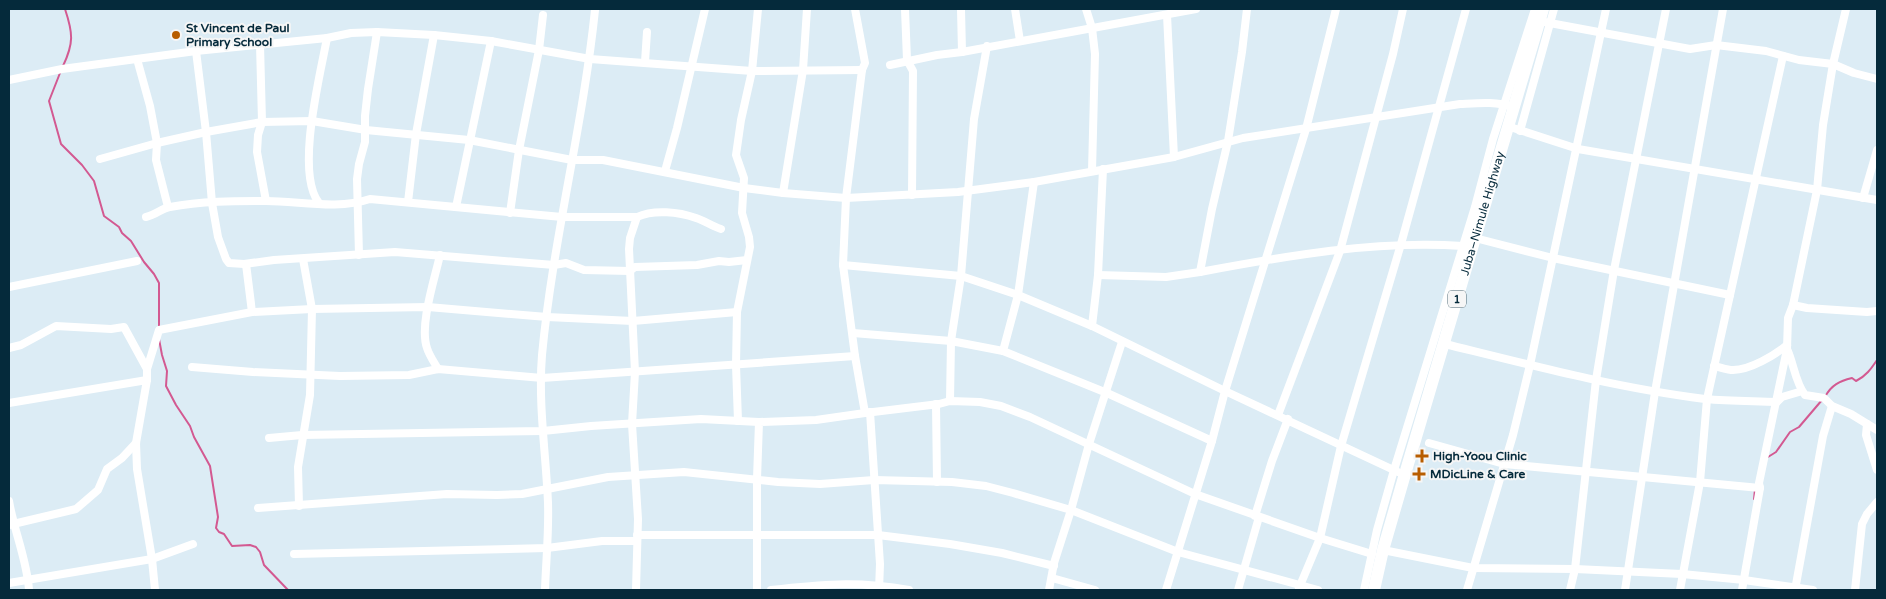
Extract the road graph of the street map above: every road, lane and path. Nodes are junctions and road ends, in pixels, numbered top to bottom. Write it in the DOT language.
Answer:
graph roads {
  1 [pos="705,9"];
  2 [pos="758,9"];
  3 [pos="807,9"];
  4 [pos="855,9"];
  5 [pos="905,9"];
  6 [pos="960,9"];
  7 [pos="1016,9"];
  8 [pos="1086,9"];
  9 [pos="1196,9"];
  10 [pos="1247,9"];
  11 [pos="1336,9"];
  12 [pos="1403,9"];
  13 [pos="1466,9"];
  14 [pos="1554,9"];
  15 [pos="1606,9"];
  16 [pos="1666,9"];
  17 [pos="1723,9"];
  18 [pos="1846,9"];
  19 [pos="594,10"];
  20 [pos="1154,13"];
  21 [pos="543,15"];
  22 [pos="1167,15"];
  23 [pos="1542,16"];
  24 [pos="1092,28"];
  25 [pos="377,32"];
  26 [pos="647,32"];
  27 [pos="1601,32"];
  28 [pos="434,34"];
  29 [pos="326,38"];
  30 [pos="491,41"];
  31 [pos="1020,41"];
  32 [pos="260,44"];
  33 [pos="1660,44"];
  34 [pos="1716,45"];
  35 [pos="987,46"];
  36 [pos="539,50"];
  37 [pos="196,51"];
  38 [pos="962,52"];
  39 [pos="1783,56"];
  40 [pos="590,59"];
  41 [pos="137,60"];
  42 [pos="907,60"];
  43 [pos="645,62"];
  44 [pos="1833,64"];
  45 [pos="890,65"];
  46 [pos="692,66"];
  47 [pos="804,70"];
  48 [pos="862,70"];
  49 [pos="752,71"];
  50 [pos="1877,79"];
  51 [pos="9,80"];
  52 [pos="1508,106"];
  53 [pos="1439,108"];
  54 [pos="1376,116"];
  55 [pos="312,121"];
  56 [pos="262,122"];
  57 [pos="1507,126"];
  58 [pos="1306,129"];
  59 [pos="366,130"];
  60 [pos="1520,130"];
  61 [pos="206,132"];
  62 [pos="416,134"];
  63 [pos="470,140"];
  64 [pos="1228,141"];
  65 [pos="157,143"];
  66 [pos="1578,149"];
  67 [pos="519,150"];
  68 [pos="1877,150"];
  69 [pos="1174,157"];
  70 [pos="1636,159"];
  71 [pos="1876,159"];
  72 [pos="100,160"];
  73 [pos="572,160"];
  74 [pos="1103,169"];
  75 [pos="1695,169"];
  76 [pos="664,171"];
  77 [pos="1092,171"];
  78 [pos="1756,180"];
  79 [pos="1034,182"];
  80 [pos="744,188"];
  81 [pos="1817,190"];
  82 [pos="969,191"];
  83 [pos="783,193"];
  84 [pos="912,195"];
  85 [pos="846,198"];
  86 [pos="1863,198"];
  87 [pos="1877,200"];
  88 [pos="266,201"];
  89 [pos="408,202"];
  90 [pos="212,203"];
  91 [pos="319,203"];
  92 [pos="357,203"];
  93 [pos="168,207"];
  94 [pos="456,207"];
  95 [pos="510,213"];
  96 [pos="146,217"];
  97 [pos="562,217"];
  98 [pos="637,217"];
  99 [pos="721,229"];
  100 [pos="1475,238"];
  101 [pos="1401,244"];
  102 [pos="1463,246"];
  103 [pos="1340,251"];
  104 [pos="360,255"];
  105 [pos="440,255"];
  106 [pos="1553,258"];
  107 [pos="304,259"];
  108 [pos="747,260"];
  109 [pos="1265,260"];
  110 [pos="137,261"];
  111 [pos="246,264"];
  112 [pos="554,265"];
  113 [pos="844,265"];
  114 [pos="1614,270"];
  115 [pos="630,271"];
  116 [pos="1200,272"];
  117 [pos="1098,275"];
  118 [pos="961,276"];
  119 [pos="1674,284"];
  120 [pos="9,287"];
  121 [pos="1730,294"];
  122 [pos="1018,295"];
  123 [pos="1794,305"];
  124 [pos="428,306"];
  125 [pos="312,309"];
  126 [pos="1877,311"];
  127 [pos="252,312"];
  128 [pos="737,312"];
  129 [pos="547,317"];
  130 [pos="633,320"];
  131 [pos="1092,326"];
  132 [pos="853,333"];
  133 [pos="951,341"];
  134 [pos="1122,342"];
  135 [pos="1445,344"];
  136 [pos="1787,347"];
  137 [pos="9,348"];
  138 [pos="1003,351"];
  139 [pos="855,356"];
  140 [pos="736,365"];
  141 [pos="1530,366"];
  142 [pos="1714,366"];
  143 [pos="192,367"];
  144 [pos="147,369"];
  145 [pos="438,369"];
  146 [pos="635,372"];
  147 [pos="310,376"];
  148 [pos="542,378"];
  149 [pos="147,380"];
  150 [pos="1596,380"];
  151 [pos="1225,391"];
  152 [pos="1655,392"];
  153 [pos="1799,392"];
  154 [pos="1107,393"];
  155 [pos="1707,399"];
  156 [pos="950,401"];
  157 [pos="1777,402"];
  158 [pos="9,403"];
  159 [pos="936,404"];
  160 [pos="1832,406"];
  161 [pos="867,412"];
  162 [pos="1278,415"];
  163 [pos="1288,419"];
  164 [pos="738,420"];
  165 [pos="759,422"];
  166 [pos="632,424"];
  167 [pos="1867,424"];
  168 [pos="1877,430"];
  169 [pos="543,431"];
  170 [pos="302,435"];
  171 [pos="269,438"];
  172 [pos="1212,441"];
  173 [pos="136,443"];
  174 [pos="1429,443"];
  175 [pos="1089,444"];
  176 [pos="1341,446"];
  177 [pos="1504,464"];
  178 [pos="1586,470"];
  179 [pos="1877,470"];
  180 [pos="1400,472"];
  181 [pos="635,474"];
  182 [pos="1642,476"];
  183 [pos="757,479"];
  184 [pos="874,480"];
  185 [pos="937,482"];
  186 [pos="1700,482"];
  187 [pos="546,488"];
  188 [pos="1760,488"];
  189 [pos="1195,494"];
  190 [pos="9,501"];
  191 [pos="1877,502"];
  192 [pos="299,506"];
  193 [pos="258,508"];
  194 [pos="1071,510"];
  195 [pos="1257,516"];
  196 [pos="11,524"];
  197 [pos="757,535"];
  198 [pos="878,535"];
  199 [pos="637,538"];
  200 [pos="1320,538"];
  201 [pos="193,544"];
  202 [pos="546,548"];
  203 [pos="1178,552"];
  204 [pos="1377,552"];
  205 [pos="294,554"];
  206 [pos="152,559"];
  207 [pos="1054,566"];
  208 [pos="1473,568"];
  209 [pos="1575,569"];
  210 [pos="1244,571"];
  211 [pos="1628,571"];
  212 [pos="1682,574"];
  213 [pos="28,578"];
  214 [pos="1052,578"];
  215 [pos="1744,580"];
  216 [pos="9,583"];
  217 [pos="879,587"];
  218 [pos="1299,588"];
  219 [pos="1795,589"];
  220 [pos="28,590"];
  221 [pos="155,590"];
  222 [pos="545,590"];
  223 [pos="636,590"];
  224 [pos="757,590"];
  225 [pos="771,590"];
  226 [pos="909,590"];
  227 [pos="1049,590"];
  228 [pos="1095,590"];
  229 [pos="1166,590"];
  230 [pos="1238,590"];
  231 [pos="1318,590"];
  232 [pos="1364,590"];
  233 [pos="1374,590"];
  234 [pos="1466,590"];
  235 [pos="1570,590"];
  236 [pos="1625,590"];
  237 [pos="1680,590"];
  238 [pos="1742,590"];
  239 [pos="1813,590"];
  240 [pos="1855,590"];
  1 -- 46 [label="street"];
  2 -- 49 [label="street"];
  3 -- 47 [label="street"];
  4 -- 48 [label="street"];
  5 -- 42 [label="street"];
  6 -- 38 [label="street"];
  7 -- 31 [label="street"];
  8 -- 24 [label="street"];
  9 -- 22 [label="street"];
  10 -- 64 [label="street"];
  11 -- 58 [label="street"];
  12 -- 54 [label="street"];
  13 -- 53 [label="street"];
  14 -- 23 [label="street"];
  15 -- 27 [label="street"];
  16 -- 33 [label="street"];
  17 -- 34 [label="street"];
  18 -- 44 [label="street"];
  19 -- 40 [label="street"];
  20 -- 22 [label="street"];
  20 -- 24 [label="street"];
  21 -- 36 [label="street"];
  22 -- 69 [label="street"];
  23 -- 27 [label="street"];
  23 -- 52 [label="main road, Juba–Nimule Highway / 1"];
  23 -- 60 [label="street"];
  24 -- 31 [label="street"];
  24 -- 77 [label="street"];
  25 -- 28 [label="street"];
  25 -- 29 [label="street"];
  25 -- 59 [label="street"];
  26 -- 43 [label="street"];
  27 -- 33 [label="street"];
  27 -- 66 [label="street"];
  28 -- 30 [label="street"];
  28 -- 62 [label="street"];
  29 -- 32 [label="street"];
  29 -- 55 [label="street"];
  30 -- 36 [label="street"];
  30 -- 63 [label="street"];
  31 -- 35 [label="street"];
  32 -- 37 [label="street"];
  32 -- 56 [label="street"];
  33 -- 34 [label="street"];
  33 -- 70 [label="street"];
  34 -- 39 [label="street"];
  34 -- 75 [label="street"];
  35 -- 38 [label="street"];
  35 -- 82 [label="street"];
  36 -- 40 [label="street"];
  36 -- 67 [label="street"];
  37 -- 41 [label="street"];
  37 -- 61 [label="street"];
  38 -- 42 [label="street"];
  39 -- 44 [label="street"];
  39 -- 78 [label="street"];
  40 -- 43 [label="street"];
  40 -- 73 [label="street"];
  41 -- 51 [label="street"];
  41 -- 65 [label="street"];
  42 -- 45 [label="street"];
  42 -- 84 [label="street"];
  43 -- 46 [label="street"];
  44 -- 50 [label="street"];
  44 -- 81 [label="street"];
  46 -- 49 [label="street"];
  46 -- 76 [label="street"];
  47 -- 48 [label="street"];
  47 -- 49 [label="street"];
  47 -- 83 [label="street"];
  48 -- 85 [label="street"];
  49 -- 80 [label="street"];
  52 -- 53 [label="street"];
  52 -- 57 [label="main road, Juba–Nimule Highway / 1"];
  52 -- 102 [label="street"];
  53 -- 54 [label="street"];
  53 -- 101 [label="street"];
  54 -- 58 [label="street"];
  54 -- 103 [label="street"];
  55 -- 56 [label="street"];
  55 -- 59 [label="street"];
  55 -- 91 [label="street"];
  56 -- 61 [label="street"];
  56 -- 88 [label="street"];
  57 -- 60 [label="street"];
  57 -- 100 [label="main road, Juba–Nimule Highway / 1"];
  58 -- 64 [label="street"];
  58 -- 109 [label="street"];
  59 -- 62 [label="street"];
  59 -- 92 [label="street"];
  60 -- 66 [label="street"];
  61 -- 65 [label="street"];
  61 -- 90 [label="street"];
  62 -- 63 [label="street"];
  62 -- 89 [label="street"];
  63 -- 67 [label="street"];
  63 -- 94 [label="street"];
  64 -- 69 [label="street"];
  64 -- 116 [label="street"];
  65 -- 72 [label="street"];
  65 -- 93 [label="street"];
  66 -- 70 [label="street"];
  66 -- 106 [label="street"];
  67 -- 73 [label="street"];
  67 -- 95 [label="street"];
  68 -- 71 [label="street"];
  69 -- 74 [label="street"];
  70 -- 75 [label="street"];
  70 -- 114 [label="street"];
  71 -- 86 [label="street"];
  73 -- 76 [label="street"];
  73 -- 97 [label="street"];
  74 -- 77 [label="street"];
  74 -- 117 [label="street"];
  75 -- 78 [label="street"];
  75 -- 119 [label="street"];
  76 -- 80 [label="street"];
  77 -- 79 [label="street"];
  78 -- 81 [label="street"];
  78 -- 121 [label="street"];
  79 -- 82 [label="street"];
  79 -- 122 [label="street"];
  80 -- 83 [label="street"];
  80 -- 108 [label="street"];
  81 -- 86 [label="street"];
  81 -- 123 [label="street"];
  82 -- 84 [label="street"];
  82 -- 118 [label="street"];
  83 -- 85 [label="street"];
  84 -- 85 [label="street"];
  85 -- 113 [label="street"];
  86 -- 87 [label="street"];
  88 -- 90 [label="street"];
  88 -- 91 [label="street"];
  89 -- 92 [label="street"];
  89 -- 94 [label="street"];
  90 -- 93 [label="street"];
  90 -- 111 [label="street"];
  91 -- 92 [label="street"];
  92 -- 104 [label="street"];
  93 -- 96 [label="street"];
  94 -- 95 [label="street"];
  95 -- 97 [label="street"];
  97 -- 98 [label="street"];
  97 -- 112 [label="street"];
  98 -- 99 [label="street"];
  98 -- 115 [label="street"];
  100 -- 106 [label="street"];
  100 -- 135 [label="main road, Juba–Nimule Highway / 1"];
  101 -- 102 [label="street"];
  101 -- 103 [label="street"];
  101 -- 176 [label="street"];
  102 -- 180 [label="street"];
  103 -- 109 [label="street"];
  103 -- 162 [label="street"];
  104 -- 105 [label="street"];
  104 -- 107 [label="street"];
  105 -- 112 [label="street"];
  105 -- 124 [label="street"];
  106 -- 114 [label="street"];
  106 -- 141 [label="street"];
  107 -- 111 [label="street"];
  107 -- 125 [label="street"];
  108 -- 115 [label="street"];
  108 -- 128 [label="street"];
  109 -- 116 [label="street"];
  109 -- 151 [label="street"];
  110 -- 120 [label="street"];
  111 -- 127 [label="street"];
  112 -- 115 [label="street"];
  112 -- 129 [label="street"];
  113 -- 118 [label="street"];
  113 -- 132 [label="street"];
  114 -- 119 [label="street"];
  114 -- 150 [label="street"];
  115 -- 130 [label="street"];
  116 -- 117 [label="street"];
  117 -- 131 [label="street"];
  118 -- 122 [label="street"];
  118 -- 133 [label="street"];
  119 -- 121 [label="street"];
  119 -- 152 [label="street"];
  121 -- 142 [label="street"];
  122 -- 131 [label="street"];
  122 -- 138 [label="street"];
  123 -- 126 [label="street"];
  123 -- 136 [label="street"];
  124 -- 125 [label="street"];
  124 -- 129 [label="street"];
  124 -- 145 [label="street"];
  125 -- 127 [label="street"];
  125 -- 147 [label="street"];
  127 -- 144 [label="street"];
  128 -- 130 [label="street"];
  128 -- 140 [label="street"];
  129 -- 130 [label="street"];
  129 -- 148 [label="street"];
  130 -- 146 [label="street"];
  131 -- 134 [label="street"];
  132 -- 133 [label="street"];
  132 -- 139 [label="street"];
  133 -- 138 [label="street"];
  133 -- 156 [label="street"];
  134 -- 151 [label="street"];
  134 -- 154 [label="street"];
  135 -- 141 [label="street"];
  135 -- 180 [label="main road, Juba–Nimule Highway / 1"];
  136 -- 142 [label="street"];
  136 -- 157 [label="street"];
  136 -- 160 [label="street"];
  137 -- 144 [label="street"];
  138 -- 154 [label="street"];
  139 -- 140 [label="street"];
  139 -- 161 [label="street"];
  140 -- 146 [label="street"];
  140 -- 164 [label="street"];
  141 -- 150 [label="street"];
  141 -- 177 [label="street"];
  142 -- 155 [label="street"];
  143 -- 147 [label="street"];
  144 -- 149 [label="street"];
  145 -- 147 [label="street"];
  145 -- 148 [label="street"];
  146 -- 148 [label="street"];
  146 -- 166 [label="street"];
  147 -- 170 [label="street"];
  148 -- 169 [label="street"];
  149 -- 158 [label="street"];
  149 -- 173 [label="street"];
  150 -- 152 [label="street"];
  150 -- 178 [label="street"];
  151 -- 162 [label="street"];
  151 -- 172 [label="street"];
  152 -- 155 [label="street"];
  152 -- 182 [label="street"];
  153 -- 157 [label="street"];
  154 -- 172 [label="street"];
  154 -- 175 [label="street"];
  155 -- 157 [label="street"];
  155 -- 186 [label="street"];
  156 -- 159 [label="street"];
  156 -- 175 [label="street"];
  157 -- 188 [label="street"];
  159 -- 161 [label="street"];
  159 -- 185 [label="street"];
  160 -- 167 [label="street"];
  160 -- 219 [label="street"];
  161 -- 165 [label="street"];
  161 -- 184 [label="street"];
  162 -- 163 [label="street"];
  163 -- 176 [label="street"];
  163 -- 195 [label="street"];
  164 -- 165 [label="street"];
  164 -- 166 [label="street"];
  165 -- 183 [label="street"];
  166 -- 169 [label="street"];
  166 -- 181 [label="street"];
  167 -- 168 [label="street"];
  167 -- 179 [label="street"];
  169 -- 170 [label="street"];
  169 -- 187 [label="street"];
  170 -- 171 [label="street"];
  170 -- 192 [label="street"];
  172 -- 189 [label="street"];
  173 -- 196 [label="street"];
  173 -- 206 [label="street"];
  174 -- 177 [label="street"];
  175 -- 189 [label="street"];
  175 -- 194 [label="street"];
  176 -- 180 [label="street"];
  176 -- 200 [label="street"];
  177 -- 178 [label="street"];
  177 -- 208 [label="street"];
  178 -- 182 [label="street"];
  178 -- 209 [label="street"];
  180 -- 204 [label="main road, Juba–Nimule Highway / 1"];
  181 -- 183 [label="street"];
  181 -- 187 [label="street"];
  181 -- 199 [label="street"];
  182 -- 186 [label="street"];
  182 -- 211 [label="street"];
  183 -- 184 [label="street"];
  183 -- 197 [label="street"];
  184 -- 185 [label="street"];
  184 -- 198 [label="street"];
  185 -- 194 [label="street"];
  186 -- 188 [label="street"];
  186 -- 212 [label="street"];
  187 -- 192 [label="street"];
  187 -- 202 [label="street"];
  188 -- 215 [label="street"];
  189 -- 195 [label="street"];
  189 -- 203 [label="street"];
  190 -- 196 [label="street"];
  191 -- 240 [label="street"];
  192 -- 193 [label="street"];
  194 -- 203 [label="street"];
  194 -- 207 [label="street"];
  195 -- 200 [label="street"];
  195 -- 210 [label="street"];
  196 -- 213 [label="street"];
  197 -- 198 [label="street"];
  197 -- 199 [label="street"];
  197 -- 224 [label="street"];
  198 -- 207 [label="street"];
  198 -- 217 [label="street"];
  199 -- 202 [label="street"];
  199 -- 223 [label="street"];
  200 -- 204 [label="street"];
  200 -- 218 [label="street"];
  201 -- 206 [label="street"];
  202 -- 205 [label="street"];
  202 -- 222 [label="street"];
  203 -- 210 [label="street"];
  203 -- 229 [label="street"];
  204 -- 208 [label="street"];
  204 -- 232 [label="street"];
  204 -- 233 [label="main road, Juba–Nimule Highway / 1"];
  206 -- 213 [label="street"];
  206 -- 221 [label="street"];
  207 -- 214 [label="street"];
  208 -- 209 [label="street"];
  208 -- 234 [label="street"];
  209 -- 211 [label="street"];
  209 -- 235 [label="street"];
  210 -- 218 [label="street"];
  210 -- 230 [label="street"];
  211 -- 212 [label="street"];
  211 -- 236 [label="street"];
  212 -- 215 [label="street"];
  212 -- 237 [label="street"];
  213 -- 216 [label="street"];
  213 -- 220 [label="street"];
  214 -- 227 [label="street"];
  214 -- 228 [label="street"];
  215 -- 219 [label="street"];
  215 -- 238 [label="street"];
  217 -- 225 [label="street"];
  217 -- 226 [label="street"];
  218 -- 231 [label="street"];
  219 -- 239 [label="street"];
}
